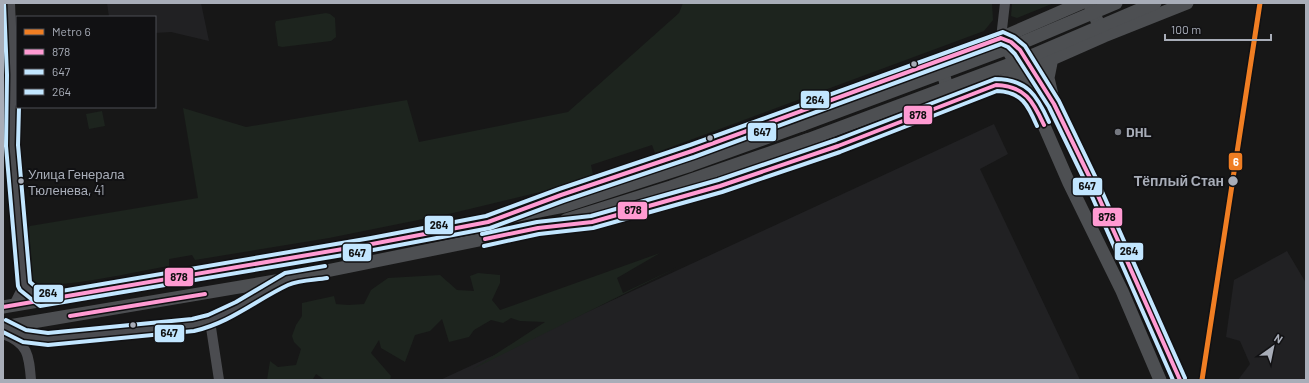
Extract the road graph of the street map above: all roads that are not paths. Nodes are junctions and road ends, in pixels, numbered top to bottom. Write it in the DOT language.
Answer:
graph roads {
  1 [pos="1005,3"];
  2 [pos="1081,3"];
  3 [pos="1089,3"];
  4 [pos="1116,3"];
  5 [pos="1152,3"];
  6 [pos="1155,3"];
  7 [pos="1187,3"];
  8 [pos="10,7"];
  9 [pos="1173,9"];
  10 [pos="1104,36"];
  11 [pos="1001,38"];
  12 [pos="3,56"];
  13 [pos="1052,58"];
  14 [pos="910,70"];
  15 [pos="1026,70"];
  16 [pos="996,85"];
  17 [pos="1034,102"];
  18 [pos="1054,104"];
  19 [pos="934,110"];
  20 [pos="488,222"];
  21 [pos="538,228"];
  22 [pos="287,280"];
  23 [pos="24,284"];
  24 [pos="42,300"];
  25 [pos="8,306"];
  26 [pos="210,321"];
  27 [pos="3,326"];
  28 [pos="3,334"];
  29 [pos="31,380"];
  30 [pos="219,380"];
  31 [pos="1160,380"];
  32 [pos="1180,380"];
  1 -- 11 [label="street"];
  2 -- 11 [label="main road"];
  3 -- 10 [label="main road"];
  4 -- 20 [label="main road, bridge"];
  5 -- 9 [label="street"];
  6 -- 21 [label="main road, bridge"];
  7 -- 9 [label="main road"];
  8 -- 12 [label="street"];
  8 -- 23 [label="street"];
  9 -- 10 [label="main road"];
  10 -- 13 [label="main road"];
  11 -- 14 [label="main road"];
  11 -- 15 [label="main road"];
  13 -- 15 [label="main road"];
  13 -- 18 [label="main road"];
  14 -- 19 [label="main road"];
  14 -- 20 [label="main road"];
  15 -- 16 [label="main road"];
  15 -- 17 [label="main road"];
  15 -- 18 [label="main road"];
  16 -- 17 [label="main road"];
  16 -- 19 [label="main road"];
  17 -- 31 [label="main road"];
  18 -- 32 [label="main road"];
  19 -- 21 [label="main road"];
  20 -- 24 [label="main road"];
  21 -- 22 [label="main road"];
  22 -- 26 [label="street"];
  22 -- 27 [label="main road"];
  23 -- 24 [label="street"];
  23 -- 25 [label="street"];
  24 -- 25 [label="main road"];
  26 -- 27 [label="street, bridge"];
  26 -- 30 [label="street"];
  28 -- 29 [label="street"];
}
